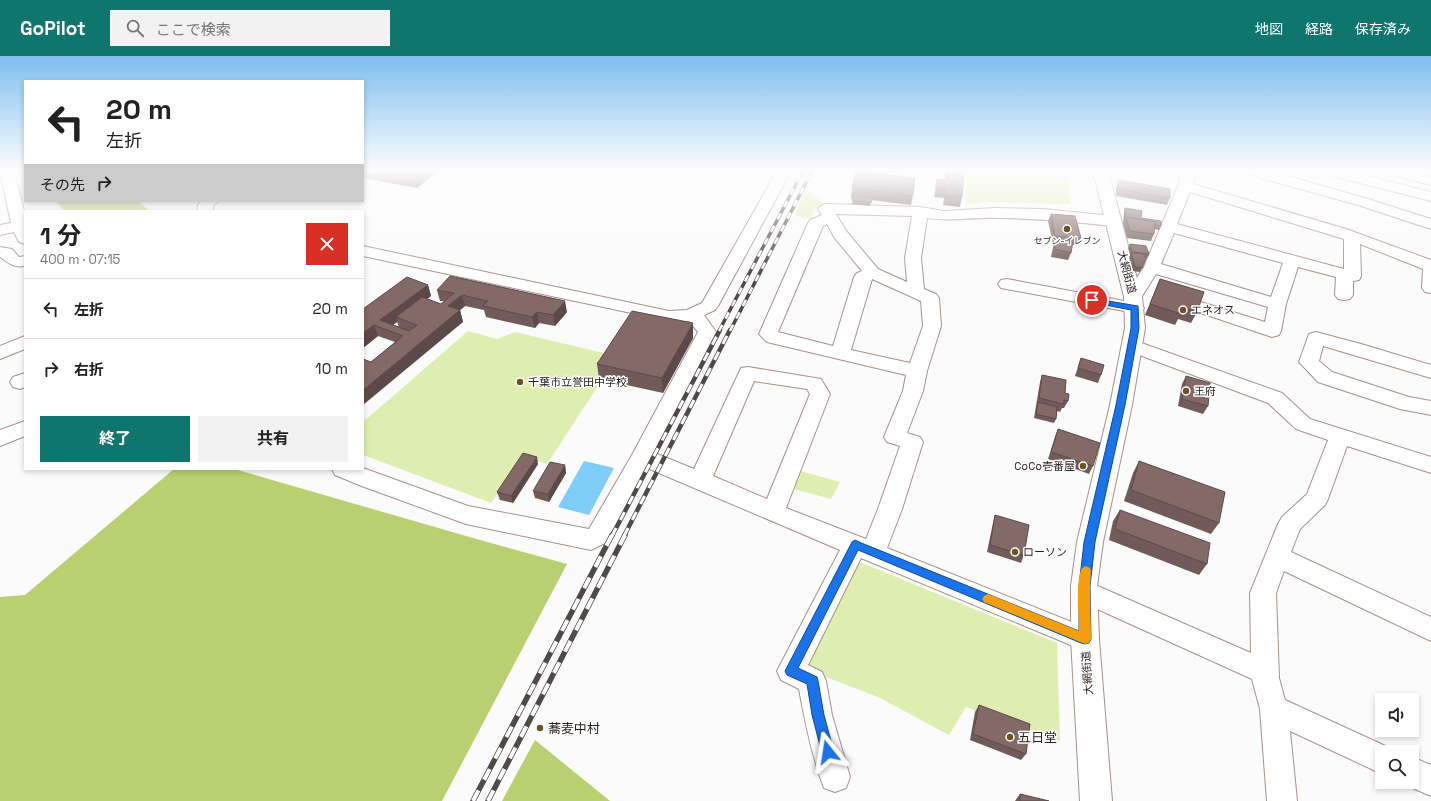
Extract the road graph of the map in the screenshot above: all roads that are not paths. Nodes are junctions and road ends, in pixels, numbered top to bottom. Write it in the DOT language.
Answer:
graph roads {
  1 [pos="16,206"];
  2 [pos="765,206"];
  3 [pos="1109,206"];
  4 [pos="1176,206"];
  5 [pos="1278,206"];
  6 [pos="1375,206"];
  7 [pos="920,212"];
  8 [pos="830,217"];
  9 [pos="1113,221"];
  10 [pos="1431,224"];
  11 [pos="1168,226"];
  12 [pos="0,230"];
  13 [pos="1364,232"];
  14 [pos="23,233"];
  15 [pos="0,252"];
  16 [pos="364,252"];
  17 [pos="1292,260"];
  18 [pos="24,261"];
  19 [pos="364,264"];
  20 [pos="1152,266"];
  21 [pos="1431,266"];
  22 [pos="872,273"];
  23 [pos="1345,274"];
  24 [pos="410,279"];
  25 [pos="1007,284"];
  26 [pos="1431,288"];
  27 [pos="916,292"];
  28 [pos="1344,294"];
  29 [pos="1134,302"];
  30 [pos="1277,304"];
  31 [pos="1201,307"];
  32 [pos="693,314"];
  33 [pos="24,342"];
  34 [pos="1133,346"];
  35 [pos="0,352"];
  36 [pos="840,353"];
  37 [pos="917,371"];
  38 [pos="1431,372"];
  39 [pos="1431,408"];
  40 [pos="24,428"];
  41 [pos="1340,436"];
  42 [pos="0,438"];
  43 [pos="642,457"];
  44 [pos="1431,465"];
  45 [pos="345,470"];
  46 [pos="700,480"];
  47 [pos="772,512"];
  48 [pos="864,548"];
  49 [pos="1278,558"];
  50 [pos="1084,591"];
  51 [pos="1431,629"];
  52 [pos="1085,639"];
  53 [pos="1265,672"];
  54 [pos="1274,709"];
  55 [pos="1375,756"];
  56 [pos="1419,775"];
  57 [pos="835,777"];
  58 [pos="1431,781"];
  59 [pos="1096,801"];
  60 [pos="1282,801"];
  1 -- 14 [label="street"];
  2 -- 32 [label="street"];
  3 -- 9 [label="main road, 大網街道"];
  4 -- 11 [label="street"];
  5 -- 13 [label="street"];
  6 -- 10 [label="street"];
  7 -- 8 [label="street"];
  7 -- 9 [label="street"];
  7 -- 27 [label="street"];
  8 -- 22 [label="street"];
  8 -- 36 [label="street"];
  9 -- 29 [label="main road, 大網街道"];
  11 -- 17 [label="street"];
  11 -- 20 [label="street"];
  12 -- 14 [label="street"];
  13 -- 21 [label="street"];
  13 -- 23 [label="street"];
  15 -- 18 [label="street"];
  16 -- 32 [label="street"];
  17 -- 23 [label="street"];
  17 -- 30 [label="street"];
  19 -- 24 [label="street"];
  20 -- 29 [label="street"];
  20 -- 30 [label="street"];
  21 -- 26 [label="street"];
  22 -- 27 [label="street"];
  22 -- 36 [label="street"];
  23 -- 28 [label="street"];
  25 -- 29 [label="street"];
  27 -- 37 [label="street"];
  29 -- 34 [label="main road, 大網街道"];
  30 -- 31 [label="street"];
  32 -- 43 [label="street"];
  33 -- 35 [label="street"];
  34 -- 41 [label="street"];
  34 -- 50 [label="main road, 大網街道"];
  36 -- 37 [label="street"];
  37 -- 48 [label="street"];
  38 -- 39 [label="street"];
  40 -- 42 [label="street"];
  41 -- 44 [label="street"];
  41 -- 49 [label="street"];
  43 -- 45 [label="street"];
  43 -- 46 [label="street"];
  46 -- 47 [label="street"];
  46 -- 47 [label="street"];
  47 -- 48 [label="street"];
  48 -- 52 [label="street"];
  48 -- 57 [label="street"];
  49 -- 51 [label="street"];
  49 -- 53 [label="street"];
  50 -- 52 [label="main road, 大網街道"];
  50 -- 53 [label="street"];
  52 -- 59 [label="main road, 大網街道"];
  53 -- 54 [label="street"];
  54 -- 55 [label="street"];
  54 -- 60 [label="street"];
  56 -- 58 [label="street"];
}
